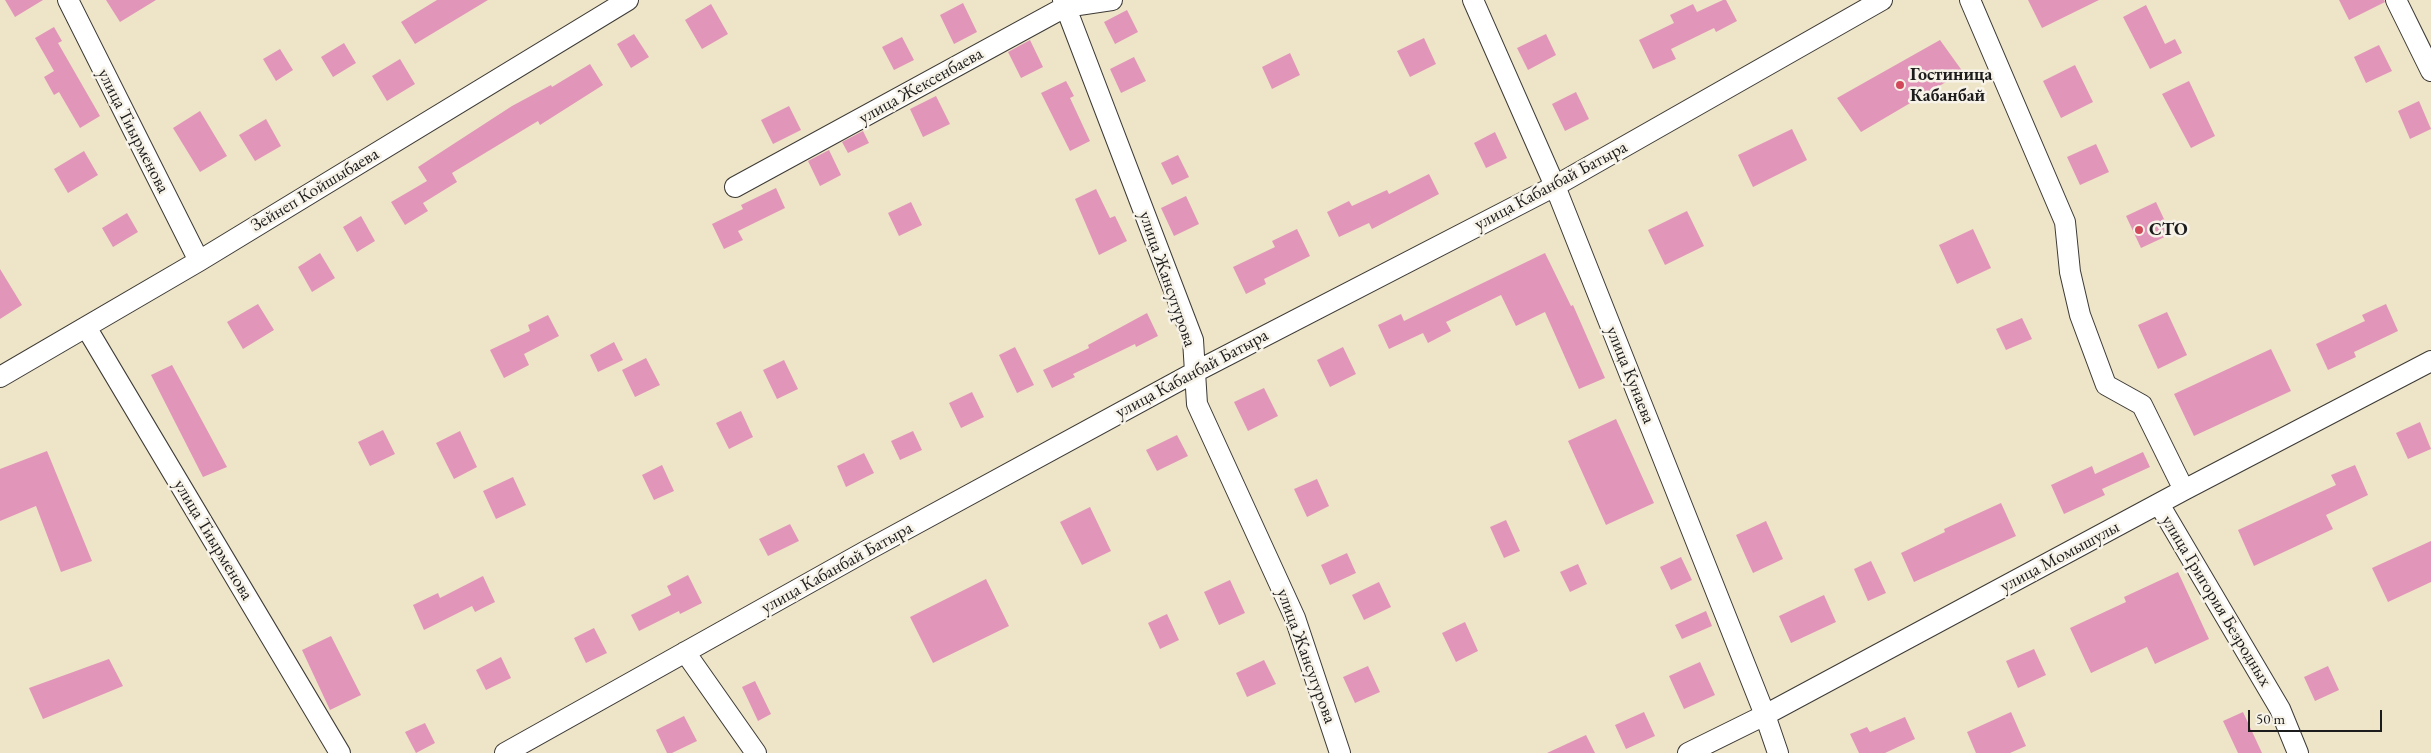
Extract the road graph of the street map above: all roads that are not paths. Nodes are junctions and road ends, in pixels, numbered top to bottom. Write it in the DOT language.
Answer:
graph roads {
  1 [pos="68,0"];
  2 [pos="628,0"];
  3 [pos="1112,0"];
  4 [pos="1472,0"];
  5 [pos="1882,0"];
  6 [pos="1970,0"];
  7 [pos="2396,0"];
  8 [pos="1064,4"];
  9 [pos="2431,72"];
  10 [pos="1555,186"];
  11 [pos="735,187"];
  12 [pos="199,261"];
  13 [pos="86,327"];
  14 [pos="2431,361"];
  15 [pos="1195,372"];
  16 [pos="0,377"];
  17 [pos="2184,490"];
  18 [pos="2159,504"];
  19 [pos="685,652"];
  20 [pos="1765,715"];
  21 [pos="340,753"];
  22 [pos="505,753"];
  23 [pos="756,753"];
  24 [pos="1340,753"];
  25 [pos="1688,753"];
  26 [pos="1778,753"];
  27 [pos="2298,753"];
  1 -- 12 [label="street, улица Тиырменова"];
  2 -- 12 [label="street, Зейнеп Койшыбаева"];
  3 -- 8 [label="street, улица Жексенбаева"];
  4 -- 10 [label="street, улица Кунаева"];
  5 -- 10 [label="street, улица Кабанбай Батыра"];
  6 -- 17 [label="street, улица Григория Безродных"];
  7 -- 9 [label="street"];
  8 -- 11 [label="street, улица Жексенбаева"];
  8 -- 15 [label="street, улица Жансугурова"];
  10 -- 15 [label="street, улица Кабанбай Батыра"];
  10 -- 20 [label="street, улица Кунаева"];
  12 -- 13 [label="street, Зейнеп Койшыбаева"];
  13 -- 16 [label="street, Зейнеп Койшыбаева"];
  13 -- 21 [label="street, улица Тиырменова"];
  14 -- 17 [label="street, улица Момышулы"];
  15 -- 19 [label="street, улица Кабанбай Батыра"];
  15 -- 24 [label="street, улица Жансугурова"];
  17 -- 18 [label="street, улица Момышулы"];
  18 -- 20 [label="street, улица Момышулы"];
  18 -- 27 [label="street, улица Григория Безродных"];
  19 -- 22 [label="street, улица Кабанбай Батыра"];
  19 -- 23 [label="street"];
  20 -- 25 [label="street, улица Момышулы"];
  20 -- 26 [label="street, улица Кунаева"];
}
